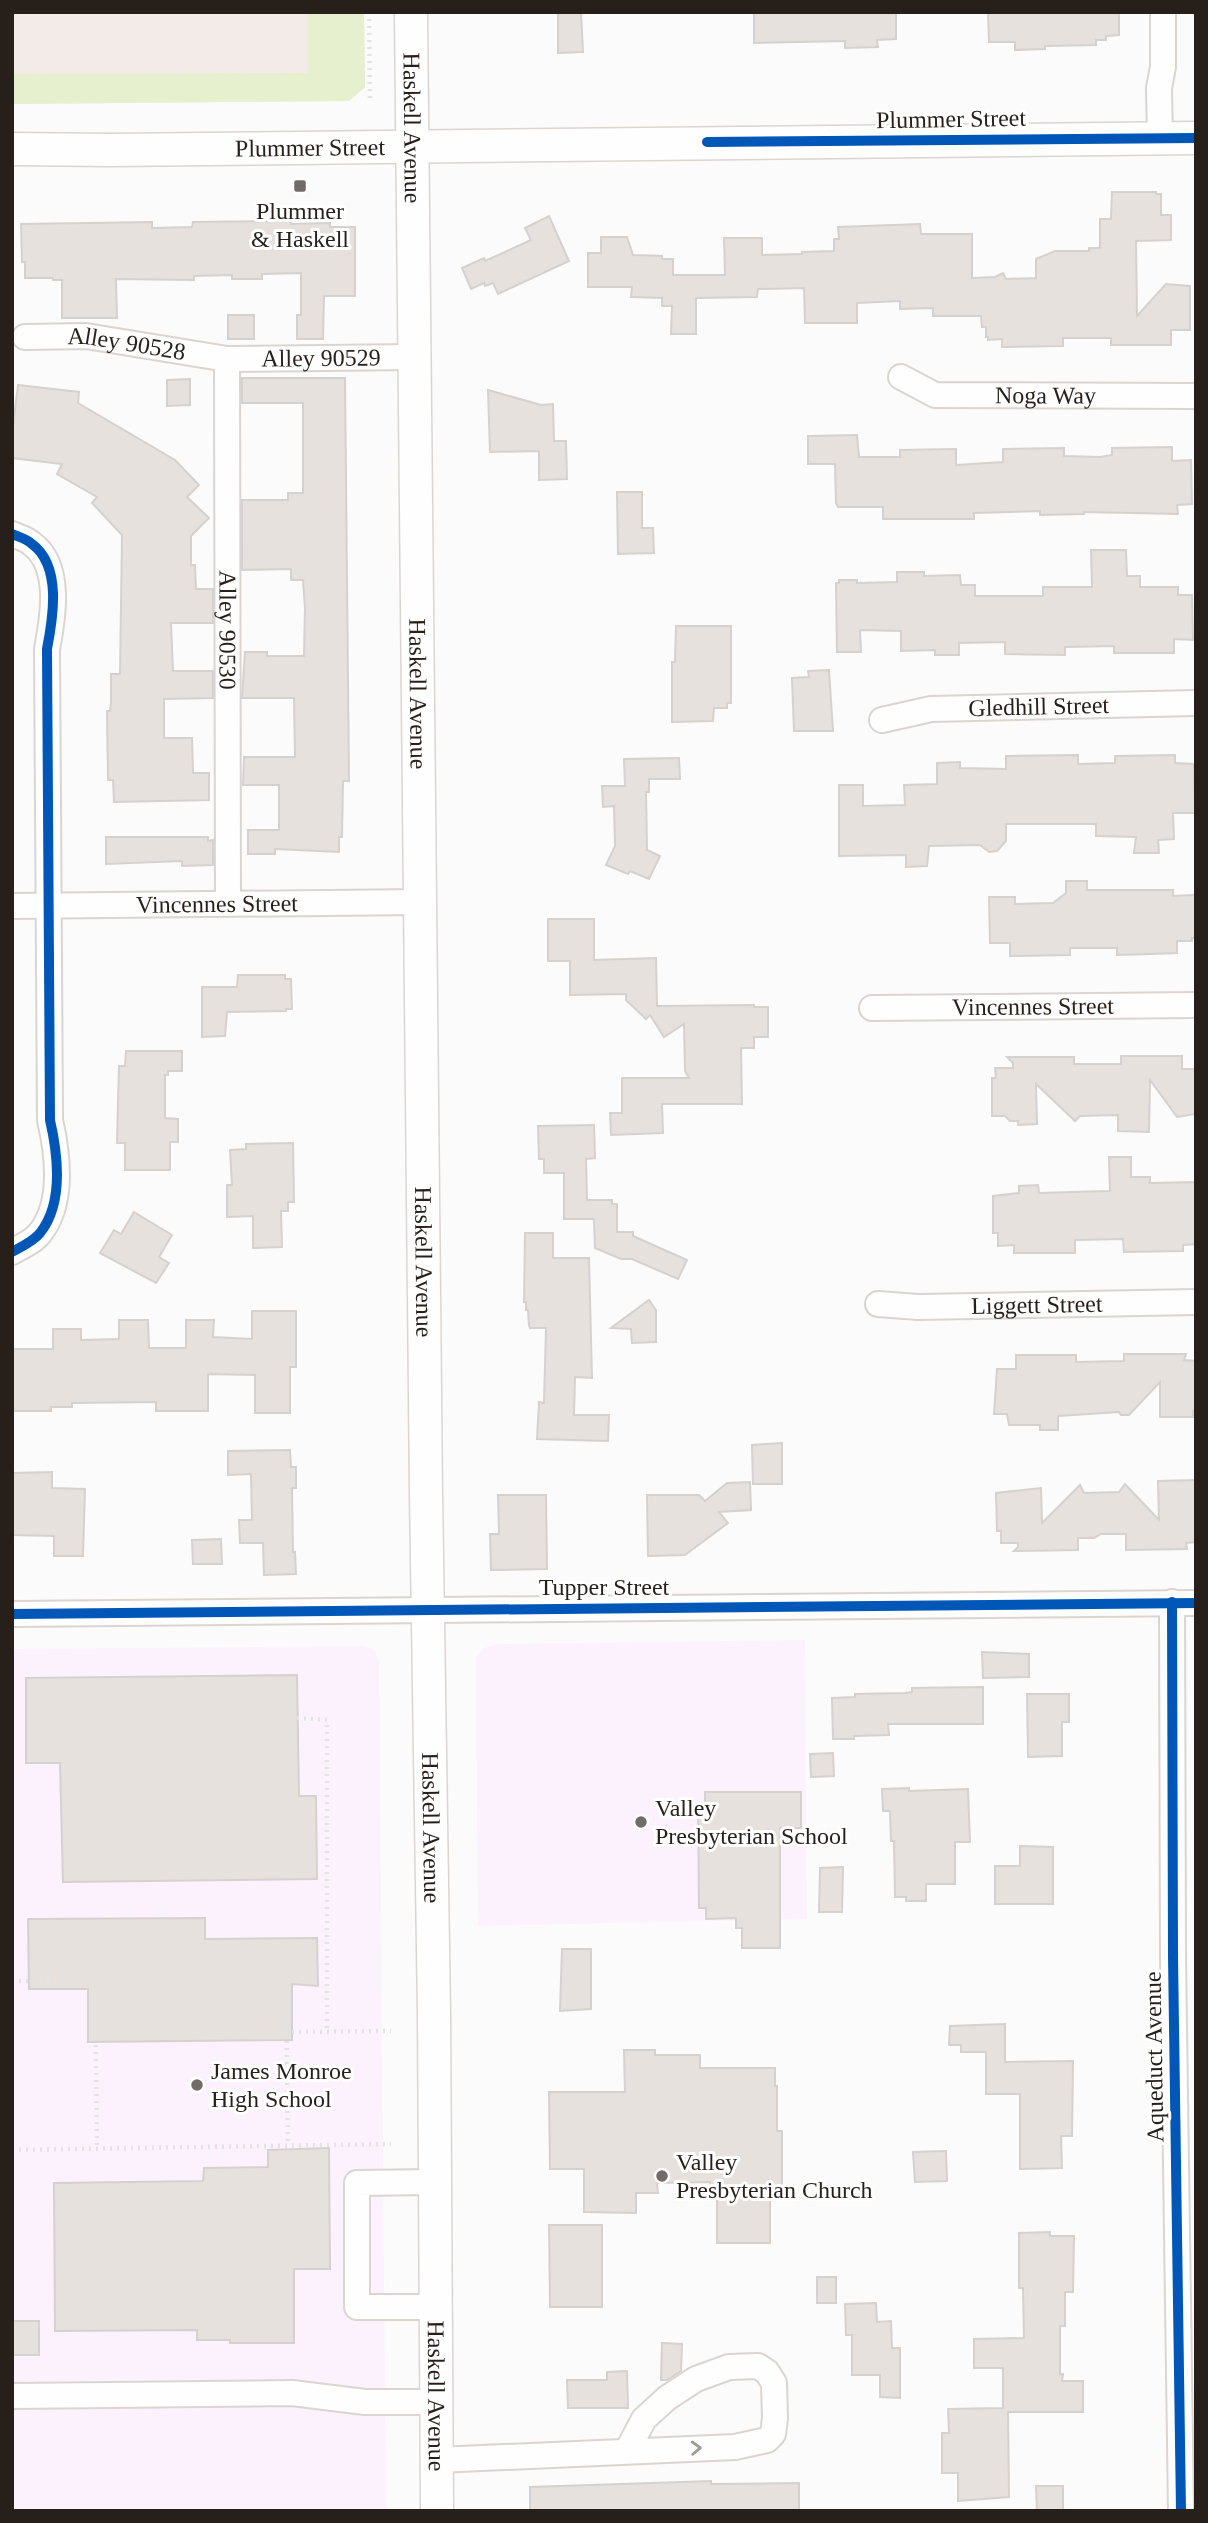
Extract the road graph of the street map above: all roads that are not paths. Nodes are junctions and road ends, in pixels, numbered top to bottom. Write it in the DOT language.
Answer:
graph roads {
  1 [pos="411,12"];
  2 [pos="1163,12"];
  3 [pos="1196,138"];
  4 [pos="1160,139"];
  5 [pos="414,146"];
  6 [pos="12,149"];
  7 [pos="25,337"];
  8 [pos="416,357"];
  9 [pos="227,359"];
  10 [pos="901,377"];
  11 [pos="1196,397"];
  12 [pos="23,539"];
  13 [pos="1196,703"];
  14 [pos="882,720"];
  15 [pos="228,902"];
  16 [pos="421,902"];
  17 [pos="12,906"];
  18 [pos="50,906"];
  19 [pos="1196,1005"];
  20 [pos="872,1008"];
  21 [pos="12,1252"];
  22 [pos="1196,1302"];
  23 [pos="878,1304"];
  24 [pos="1184,1602"];
  25 [pos="428,1609"];
  26 [pos="12,1614"];
  27 [pos="434,2182"];
  28 [pos="435,2307"];
  29 [pos="12,2396"];
  30 [pos="435,2402"];
  31 [pos="627,2451"];
  32 [pos="437,2460"];
  33 [pos="437,2511"];
  34 [pos="1181,2511"];
  1 -- 5 [label="main road, Haskell Avenue"];
  2 -- 4 [label="street"];
  3 -- 4 [label="main road, Plummer Street"];
  4 -- 5 [label="main road, Plummer Street"];
  5 -- 6 [label="main road, Plummer Street"];
  5 -- 8 [label="main road, Haskell Avenue"];
  7 -- 9 [label="street, Alley 90528"];
  8 -- 9 [label="street, Alley 90529"];
  8 -- 16 [label="main road, Haskell Avenue"];
  9 -- 15 [label="street, Alley 90530"];
  10 -- 11 [label="street, Noga Way"];
  12 -- 18 [label="street"];
  13 -- 14 [label="street, Gledhill Street"];
  15 -- 16 [label="street, Vincennes Street"];
  15 -- 18 [label="street, Vincennes Street"];
  16 -- 25 [label="main road, Haskell Avenue"];
  17 -- 18 [label="street, Vincennes Street"];
  18 -- 21 [label="street"];
  19 -- 20 [label="street, Vincennes Street"];
  22 -- 23 [label="street, Liggett Street"];
  24 -- 25 [label="street, Tupper Street"];
  24 -- 34 [label="street, Aqueduct Avenue"];
  25 -- 26 [label="street, Tupper Street"];
  25 -- 27 [label="main road, Haskell Avenue"];
  27 -- 28 [label="main road, Haskell Avenue"];
  27 -- 28 [label="street"];
  28 -- 30 [label="main road, Haskell Avenue"];
  29 -- 30 [label="street"];
  30 -- 32 [label="main road, Haskell Avenue"];
  31 -- 31 [label="street, one-way"];
  31 -- 32 [label="street"];
  32 -- 33 [label="main road, Haskell Avenue"];
}
